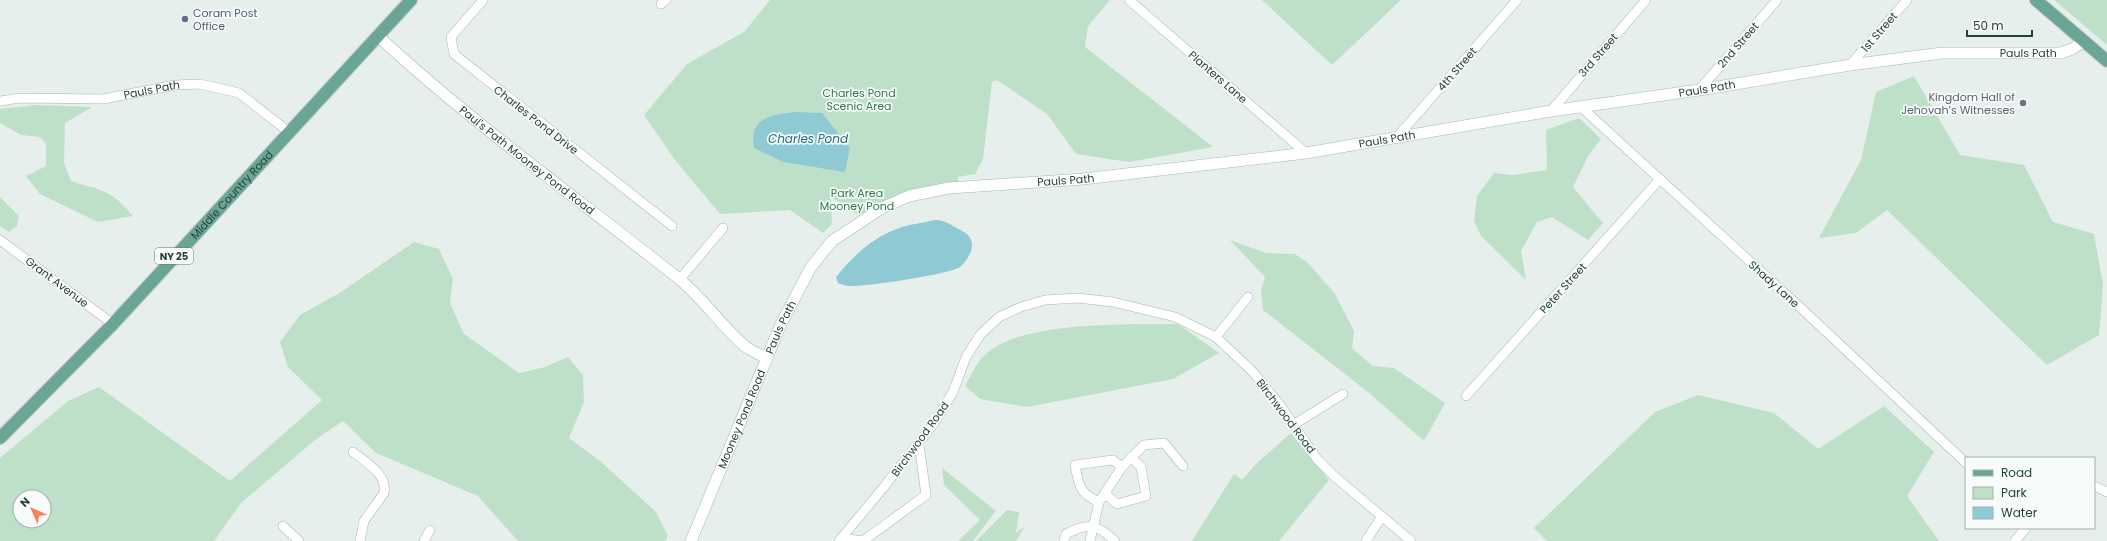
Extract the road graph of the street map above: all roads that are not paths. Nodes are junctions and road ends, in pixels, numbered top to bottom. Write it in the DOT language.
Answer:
graph roads {
  1 [pos="411,0"];
  2 [pos="483,0"];
  3 [pos="1129,0"];
  4 [pos="1517,0"];
  5 [pos="1646,0"];
  6 [pos="1777,0"];
  7 [pos="1907,0"];
  8 [pos="2036,0"];
  9 [pos="378,36"];
  10 [pos="2084,42"];
  11 [pos="2107,61"];
  12 [pos="1850,65"];
  13 [pos="1699,90"];
  14 [pos="0,101"];
  15 [pos="1581,107"];
  16 [pos="1551,111"];
  17 [pos="289,132"];
  18 [pos="1397,137"];
  19 [pos="1306,153"];
  20 [pos="1660,179"];
  21 [pos="672,226"];
  22 [pos="724,228"];
  23 [pos="0,240"];
  24 [pos="680,279"];
  25 [pos="1248,297"];
  26 [pos="113,324"];
  27 [pos="1216,337"];
  28 [pos="767,358"];
  29 [pos="1343,394"];
  30 [pos="1466,396"];
  31 [pos="1293,425"];
  32 [pos="0,438"];
  33 [pos="919,444"];
  34 [pos="353,452"];
  35 [pos="1131,457"];
  36 [pos="1965,462"];
  37 [pos="1183,466"];
  38 [pos="1122,467"];
  39 [pos="2095,486"];
  40 [pos="2107,492"];
  41 [pos="1105,494"];
  42 [pos="1099,502"];
  43 [pos="1382,516"];
  44 [pos="283,526"];
  45 [pos="1092,527"];
  46 [pos="2025,529"];
  47 [pos="430,530"];
  48 [pos="840,540"];
  49 [pos="299,541"];
  50 [pos="360,541"];
  51 [pos="424,541"];
  52 [pos="692,541"];
  53 [pos="1064,541"];
  54 [pos="1090,541"];
  55 [pos="1115,541"];
  56 [pos="1366,541"];
  57 [pos="1411,541"];
  58 [pos="2015,541"];
  1 -- 9 [label="main road, Middle Country Road / NY 25"];
  2 -- 21 [label="street, Charles Pond Drive"];
  3 -- 19 [label="street, Planters Lane"];
  4 -- 18 [label="street, 4th Street"];
  5 -- 16 [label="street, 3rd Street"];
  6 -- 13 [label="street, 2nd Street"];
  7 -- 12 [label="street, 1st Street"];
  8 -- 10 [label="main road"];
  9 -- 17 [label="main road, Middle Country Road / NY 25"];
  9 -- 24 [label="street, Paul's Path Mooney Pond Road"];
  10 -- 11 [label="main road"];
  10 -- 12 [label="street, Pauls Path"];
  12 -- 13 [label="street, Pauls Path"];
  13 -- 15 [label="street, Pauls Path"];
  14 -- 17 [label="street, Pauls Path"];
  15 -- 16 [label="street, Pauls Path"];
  15 -- 20 [label="street, Shady Lane"];
  16 -- 18 [label="street, Pauls Path"];
  17 -- 26 [label="main road, Middle Country Road / NY 25"];
  18 -- 19 [label="street, Pauls Path"];
  19 -- 28 [label="street, Pauls Path"];
  20 -- 30 [label="street, Peter Street"];
  20 -- 36 [label="street, Shady Lane"];
  22 -- 24 [label="street"];
  23 -- 26 [label="street, Grant Avenue"];
  24 -- 28 [label="street, Mooney Pond Road"];
  25 -- 27 [label="street"];
  26 -- 32 [label="main road, Middle Country Road / NY 25"];
  27 -- 31 [label="street, Birchwood Road"];
  27 -- 33 [label="street, Birchwood Road"];
  28 -- 52 [label="street, Mooney Pond Road"];
  29 -- 31 [label="street"];
  31 -- 43 [label="street, Birchwood Road"];
  33 -- 48 [label="street, Birchwood Road"];
  33 -- 48 [label="street"];
  34 -- 50 [label="street"];
  35 -- 37 [label="street"];
  35 -- 38 [label="street"];
  35 -- 41 [label="street"];
  38 -- 41 [label="street"];
  38 -- 42 [label="street"];
  39 -- 40 [label="street"];
  41 -- 42 [label="street"];
  42 -- 45 [label="street"];
  43 -- 56 [label="street"];
  43 -- 57 [label="street, Birchwood Road"];
  44 -- 49 [label="street"];
  45 -- 53 [label="street"];
  45 -- 54 [label="street"];
  45 -- 55 [label="street"];
  46 -- 58 [label="street"];
  47 -- 51 [label="street"];
}
